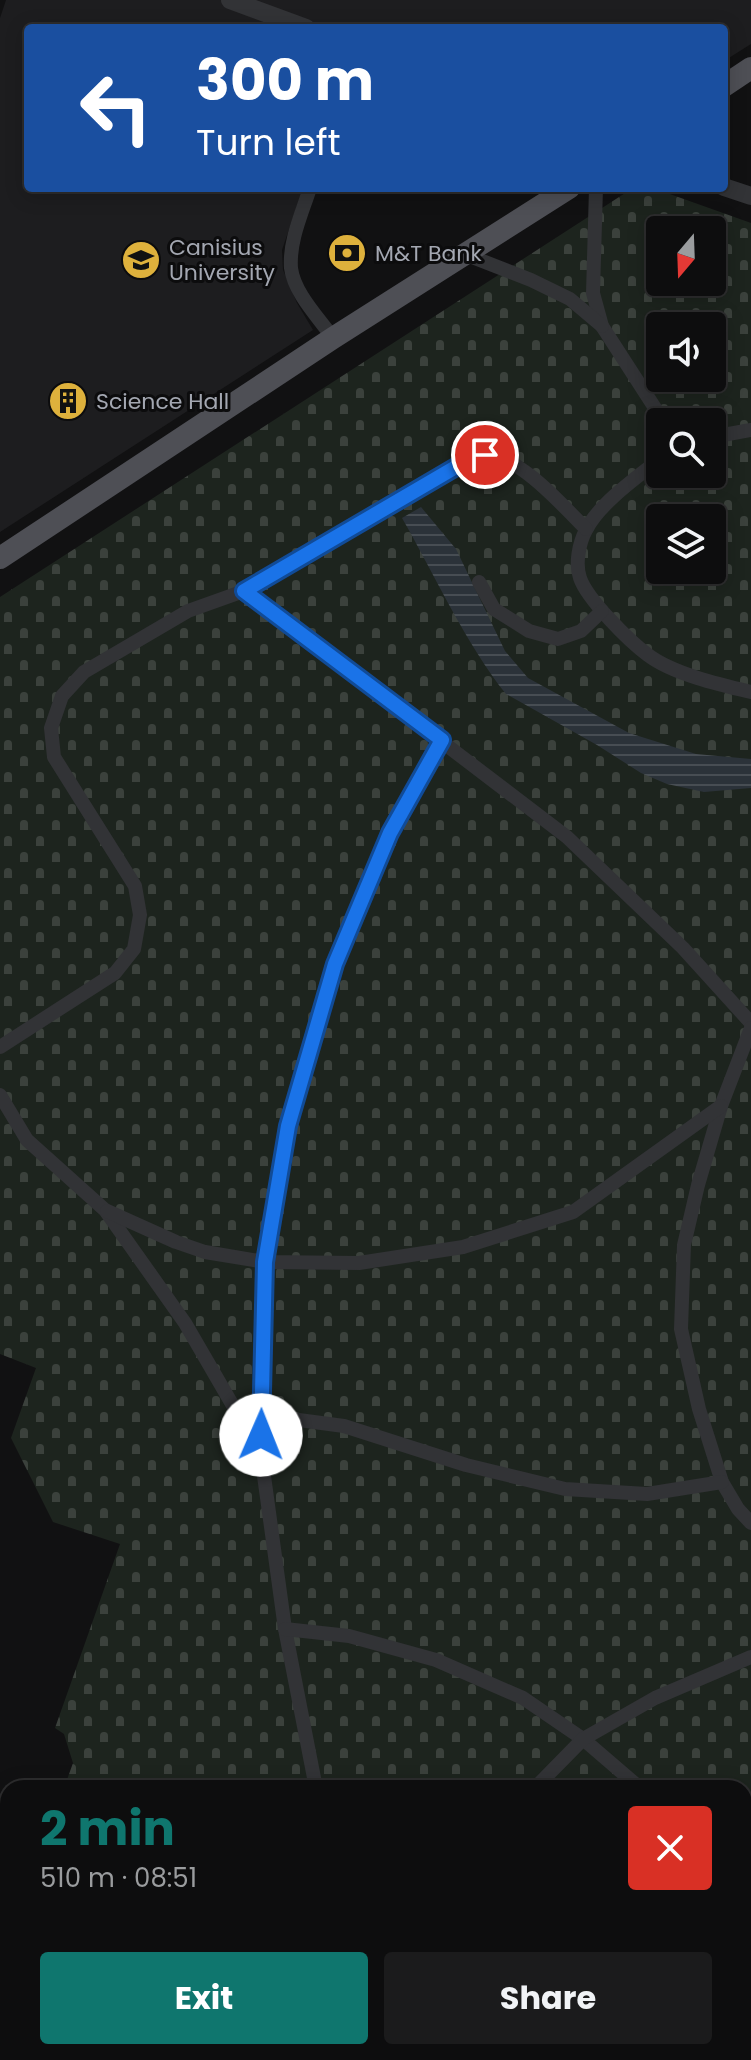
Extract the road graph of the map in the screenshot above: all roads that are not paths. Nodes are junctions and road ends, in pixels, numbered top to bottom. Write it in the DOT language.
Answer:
graph roads {
  1 [pos="230,0"];
  2 [pos="295,24"];
  3 [pos="751,68"];
  4 [pos="728,83"];
  5 [pos="728,188"];
  6 [pos="309,192"];
  7 [pos="563,192"];
  8 [pos="596,192"];
  9 [pos="751,196"];
  10 [pos="467,255"];
  11 [pos="602,326"];
  12 [pos="333,338"];
  13 [pos="655,408"];
  14 [pos="751,430"];
  15 [pos="726,434"];
  16 [pos="646,471"];
  17 [pos="586,529"];
  18 [pos="0,558"];
  19 [pos="479,582"];
  20 [pos="244,591"];
  21 [pos="602,611"];
  22 [pos="751,692"];
  23 [pos="442,740"];
  24 [pos="751,1026"];
  25 [pos="0,1047"];
  26 [pos="0,1095"];
  27 [pos="721,1106"];
  28 [pos="105,1210"];
  29 [pos="265,1262"];
  30 [pos="261,1415"];
  31 [pos="261,1454"];
  32 [pos="722,1482"];
  33 [pos="751,1523"];
  34 [pos="285,1629"];
  35 [pos="751,1657"];
  36 [pos="583,1739"];
  37 [pos="314,1780"];
  38 [pos="543,1780"];
  39 [pos="631,1780"];
  1 -- 2 [label="street"];
  3 -- 4 [label="main road"];
  5 -- 9 [label="street"];
  6 -- 12 [label="street"];
  7 -- 10 [label="main road"];
  8 -- 11 [label="street"];
  10 -- 11 [label="street"];
  10 -- 12 [label="main road"];
  11 -- 13 [label="street"];
  12 -- 18 [label="main road"];
  14 -- 15 [label="street"];
  16 -- 17 [label="street"];
  17 -- 20 [label="street"];
  17 -- 21 [label="street"];
  19 -- 21 [label="street"];
  20 -- 23 [label="street"];
  20 -- 25 [label="street"];
  21 -- 22 [label="street"];
  23 -- 24 [label="street"];
  23 -- 29 [label="street"];
  24 -- 27 [label="street"];
  26 -- 28 [label="street"];
  27 -- 29 [label="street"];
  27 -- 32 [label="street"];
  28 -- 29 [label="street"];
  28 -- 31 [label="street"];
  29 -- 30 [label="street"];
  30 -- 31 [label="street"];
  30 -- 32 [label="street"];
  31 -- 34 [label="street"];
  32 -- 33 [label="street"];
  34 -- 36 [label="street"];
  34 -- 37 [label="street"];
  35 -- 36 [label="street"];
  36 -- 38 [label="street"];
  36 -- 39 [label="street"];
}
